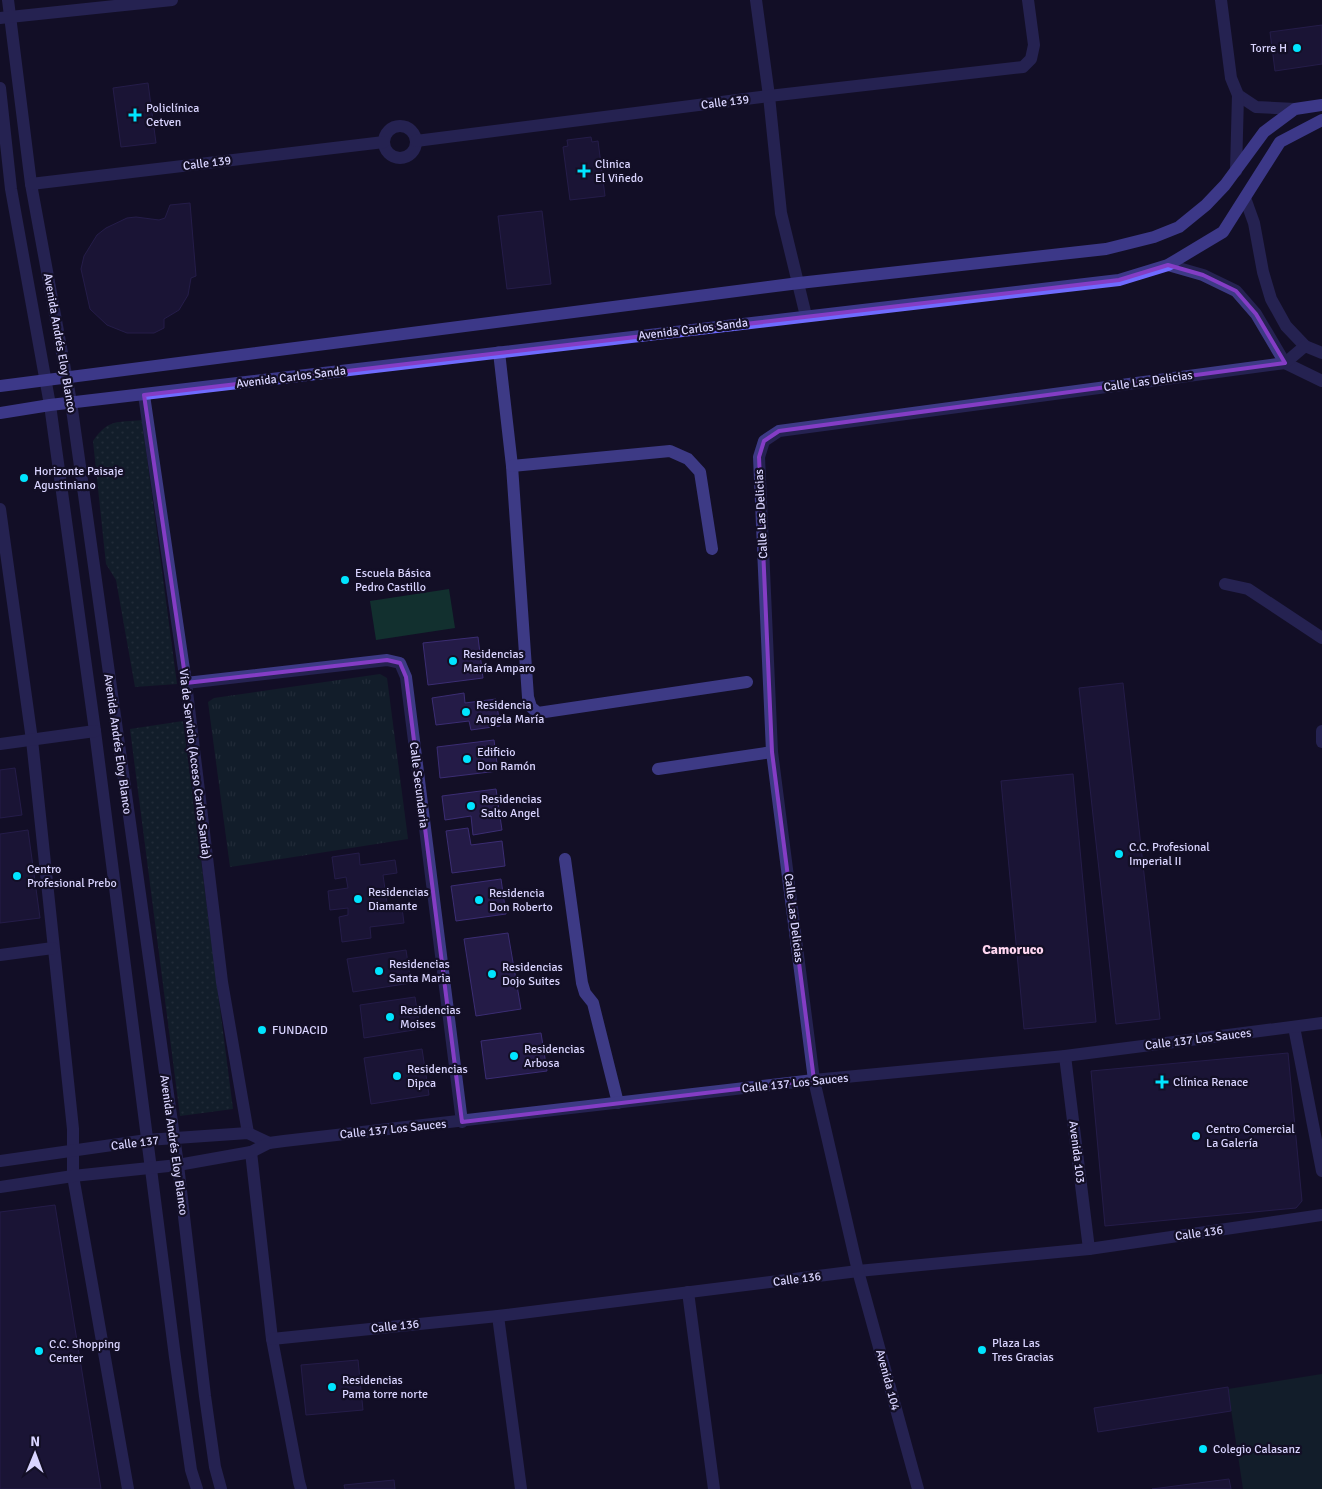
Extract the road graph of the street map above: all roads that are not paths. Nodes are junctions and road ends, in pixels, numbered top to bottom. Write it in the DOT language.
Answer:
graph roads {
  1 [pos="8,0"];
  2 [pos="172,0"];
  3 [pos="756,0"];
  4 [pos="1028,0"];
  5 [pos="1222,0"];
  6 [pos="5,18"];
  7 [pos="0,88"];
  8 [pos="769,96"];
  9 [pos="1238,96"];
  10 [pos="1322,105"];
  11 [pos="1301,108"];
  12 [pos="1322,120"];
  13 [pos="416,141"];
  14 [pos="384,142"];
  15 [pos="1236,171"];
  16 [pos="31,184"];
  17 [pos="6,189"];
  18 [pos="1246,198"];
  19 [pos="1168,265"];
  20 [pos="799,283"];
  21 [pos="806,316"];
  22 [pos="1305,346"];
  23 [pos="500,352"];
  24 [pos="1322,353"];
  25 [pos="1285,363"];
  26 [pos="66,378"];
  27 [pos="46,380"];
  28 [pos="1322,381"];
  29 [pos="0,386"];
  30 [pos="144,395"];
  31 [pos="71,402"];
  32 [pos="50,405"];
  33 [pos="0,413"];
  34 [pos="512,466"];
  35 [pos="0,510"];
  36 [pos="712,549"];
  37 [pos="1225,584"];
  38 [pos="1322,638"];
  39 [pos="747,682"];
  40 [pos="186,683"];
  41 [pos="94,731"];
  42 [pos="1322,731"];
  43 [pos="32,740"];
  44 [pos="1322,742"];
  45 [pos="0,744"];
  46 [pos="772,752"];
  47 [pos="658,769"];
  48 [pos="565,859"];
  49 [pos="53,948"];
  50 [pos="0,955"];
  51 [pos="1322,1023"];
  52 [pos="1294,1027"];
  53 [pos="1066,1056"];
  54 [pos="814,1080"];
  55 [pos="618,1103"];
  56 [pos="462,1122"];
  57 [pos="248,1133"];
  58 [pos="173,1139"];
  59 [pos="147,1140"];
  60 [pos="269,1144"];
  61 [pos="73,1152"];
  62 [pos="251,1152"];
  63 [pos="0,1161"];
  64 [pos="178,1165"];
  65 [pos="150,1169"];
  66 [pos="1322,1171"];
  67 [pos="73,1176"];
  68 [pos="0,1187"];
  69 [pos="1322,1215"];
  70 [pos="1089,1249"];
  71 [pos="858,1271"];
  72 [pos="688,1292"];
  73 [pos="498,1316"];
  74 [pos="272,1339"];
  75 [pos="128,1489"];
  76 [pos="197,1489"];
  77 [pos="221,1489"];
  78 [pos="301,1489"];
  79 [pos="521,1489"];
  80 [pos="714,1489"];
  81 [pos="918,1489"];
  1 -- 6 [label="street, Avenida Andrés Eloy Blanco"];
  2 -- 6 [label="street"];
  3 -- 8 [label="street"];
  4 -- 8 [label="street, Calle 139"];
  5 -- 9 [label="street"];
  6 -- 16 [label="street, Avenida Andrés Eloy Blanco"];
  7 -- 17 [label="street, Avenida Andrés Eloy Blanco"];
  8 -- 13 [label="street, Calle 139"];
  8 -- 20 [label="street"];
  9 -- 11 [label="street"];
  9 -- 15 [label="street"];
  10 -- 11 [label="street"];
  11 -- 15 [label="street"];
  12 -- 18 [label="street, Avenida Carlos Sanda"];
  13 -- 14 [label="street"];
  13 -- 14 [label="street"];
  14 -- 16 [label="street, Calle 139"];
  15 -- 20 [label="street"];
  16 -- 26 [label="street, Avenida Andrés Eloy Blanco"];
  17 -- 27 [label="street, Avenida Andrés Eloy Blanco"];
  18 -- 19 [label="street, Avenida Carlos Sanda"];
  18 -- 22 [label="street"];
  19 -- 21 [label="street, Avenida Carlos Sanda"];
  19 -- 25 [label="street"];
  20 -- 21 [label="street"];
  20 -- 26 [label="street"];
  21 -- 23 [label="street, Avenida Carlos Sanda"];
  22 -- 24 [label="street"];
  22 -- 25 [label="street"];
  23 -- 30 [label="street, Avenida Carlos Sanda"];
  23 -- 34 [label="street"];
  25 -- 28 [label="street"];
  25 -- 46 [label="street, Calle Las Delicias"];
  26 -- 27 [label="street"];
  26 -- 31 [label="street, Avenida Andrés Eloy Blanco"];
  27 -- 29 [label="street"];
  27 -- 32 [label="street, Avenida Andrés Eloy Blanco"];
  30 -- 31 [label="street, Avenida Carlos Sanda"];
  30 -- 40 [label="street, Vía de Servicio (Acceso Carlos Sanda)"];
  31 -- 32 [label="street, Avenida Carlos Sanda"];
  31 -- 58 [label="street, Avenida Andrés Eloy Blanco"];
  32 -- 33 [label="street, Avenida Carlos Sanda"];
  32 -- 41 [label="street, Avenida Andrés Eloy Blanco"];
  34 -- 36 [label="street"];
  34 -- 39 [label="street"];
  35 -- 43 [label="street"];
  37 -- 38 [label="street"];
  40 -- 56 [label="street, Calle Secundaria"];
  40 -- 57 [label="street, Vía de Servicio (Acceso Carlos Sanda)"];
  41 -- 43 [label="street"];
  41 -- 59 [label="street, Avenida Andrés Eloy Blanco"];
  42 -- 44 [label="street"];
  43 -- 45 [label="street"];
  43 -- 49 [label="street"];
  46 -- 47 [label="street"];
  46 -- 54 [label="street, Calle Las Delicias"];
  48 -- 55 [label="street"];
  49 -- 50 [label="street"];
  49 -- 61 [label="street"];
  51 -- 52 [label="street, Calle 137 Los Sauces"];
  52 -- 53 [label="street, Calle 137 Los Sauces"];
  52 -- 66 [label="street"];
  53 -- 54 [label="street, Calle 137 Los Sauces"];
  53 -- 70 [label="street, Avenida 103"];
  54 -- 55 [label="street, Calle 137 Los Sauces"];
  54 -- 71 [label="street, Calle Las Delicias"];
  55 -- 56 [label="street, Calle 137 Los Sauces"];
  56 -- 60 [label="street, Calle 137 Los Sauces"];
  57 -- 58 [label="street, Calle 137"];
  57 -- 60 [label="street"];
  58 -- 59 [label="street, Calle 137"];
  58 -- 64 [label="street, Avenida Andrés Eloy Blanco"];
  59 -- 61 [label="street, Calle 137"];
  59 -- 65 [label="street, Avenida Andrés Eloy Blanco"];
  60 -- 62 [label="street, Calle 137 Los Sauces"];
  61 -- 63 [label="street, Calle 137"];
  61 -- 67 [label="street"];
  62 -- 64 [label="street, Calle 137 Los Sauces"];
  62 -- 74 [label="street"];
  64 -- 65 [label="street, Calle 137 Los Sauces"];
  64 -- 77 [label="street, Avenida Andrés Eloy Blanco"];
  65 -- 67 [label="street, Calle 137 Los Sauces"];
  65 -- 76 [label="street, Avenida Andrés Eloy Blanco"];
  67 -- 68 [label="street, Calle 137 Los Sauces"];
  67 -- 75 [label="street"];
  69 -- 70 [label="street, Calle 136"];
  70 -- 71 [label="street, Calle 136"];
  71 -- 72 [label="street, Calle 136"];
  71 -- 81 [label="street, Avenida 104"];
  72 -- 73 [label="street, Calle 136"];
  72 -- 80 [label="street"];
  73 -- 74 [label="street, Calle 136"];
  73 -- 79 [label="street"];
  74 -- 78 [label="street"];
}
